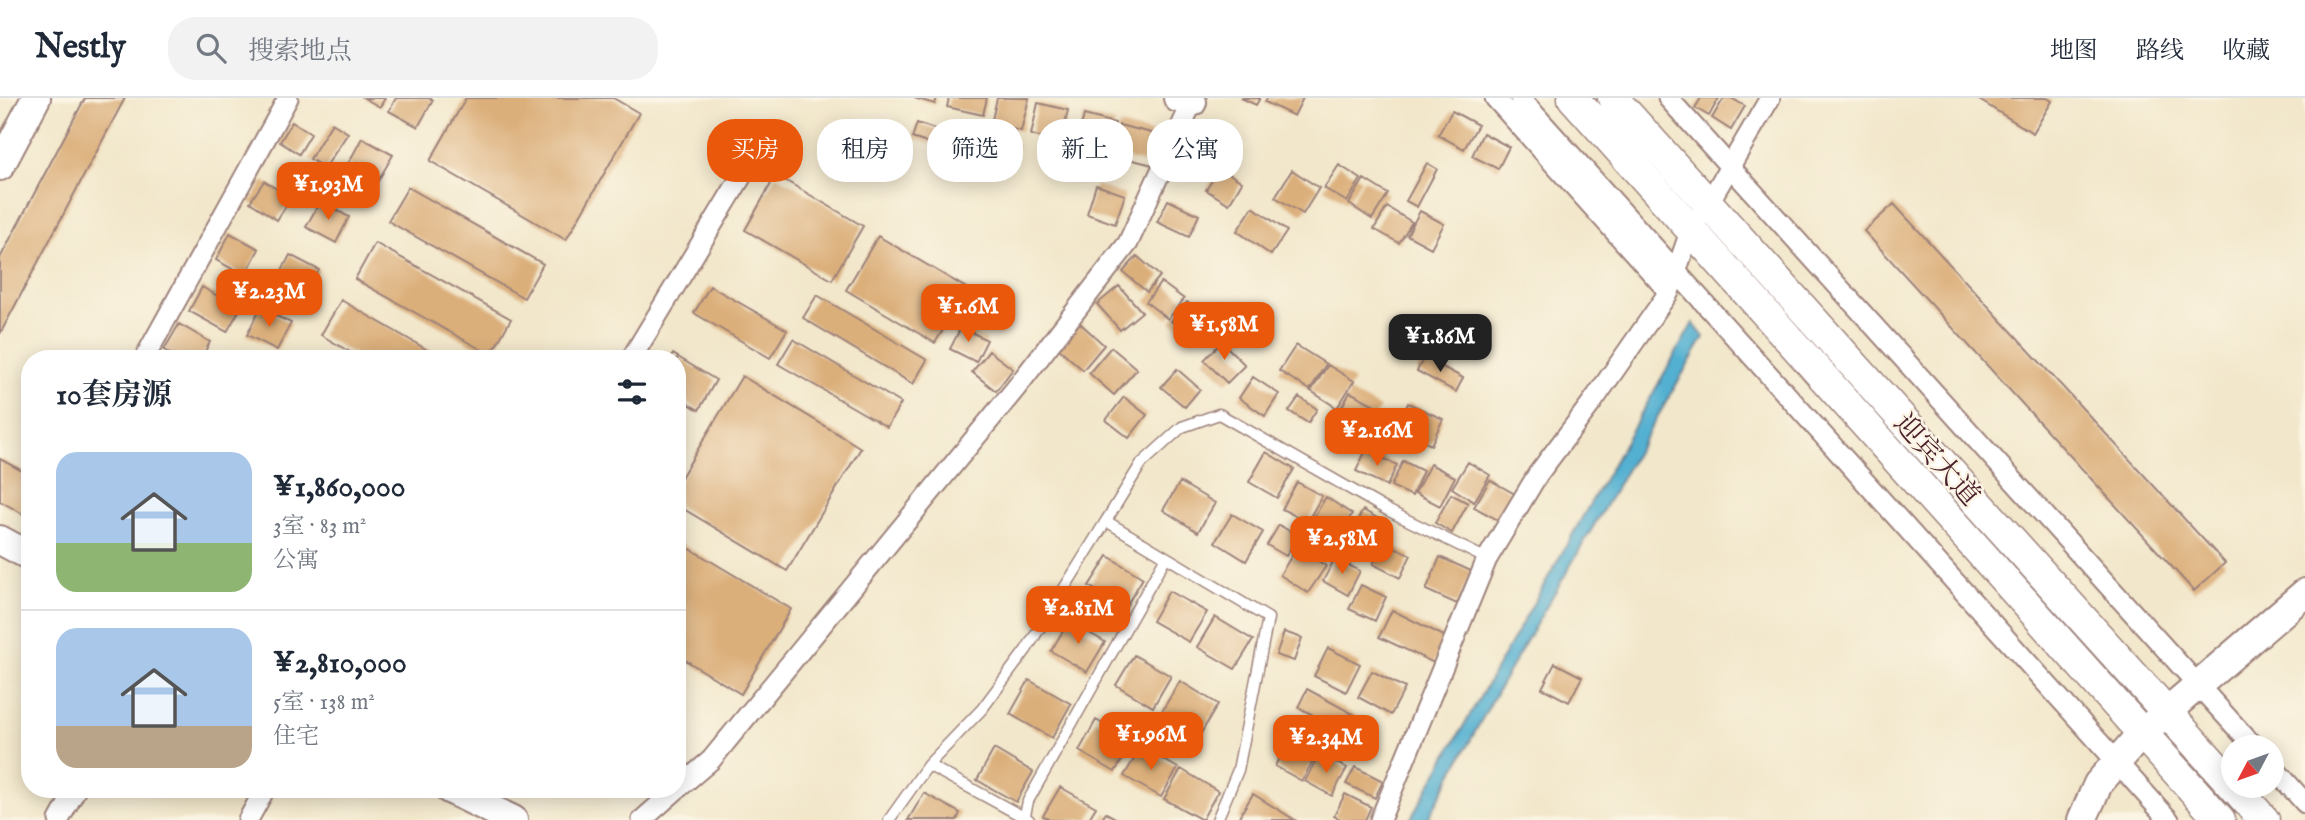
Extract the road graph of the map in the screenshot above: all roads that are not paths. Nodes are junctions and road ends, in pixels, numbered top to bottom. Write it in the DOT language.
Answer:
graph roads {
  1 [pos="36,98"];
  2 [pos="288,98"];
  3 [pos="1494,98"];
  4 [pos="1520,98"];
  5 [pos="1573,98"];
  6 [pos="1613,98"];
  7 [pos="1668,98"];
  8 [pos="1770,98"];
  9 [pos="1188,100"];
  10 [pos="0,166"];
  11 [pos="1730,166"];
  12 [pos="738,182"];
  13 [pos="1708,204"];
  14 [pos="1691,229"];
  15 [pos="1676,270"];
  16 [pos="1669,292"];
  17 [pos="149,350"];
  18 [pos="636,350"];
  19 [pos="1106,521"];
  20 [pos="0,540"];
  21 [pos="21,551"];
  22 [pos="1166,557"];
  23 [pos="1487,559"];
  24 [pos="2305,593"];
  25 [pos="2198,685"];
  26 [pos="2166,712"];
  27 [pos="2141,734"];
  28 [pos="2243,735"];
  29 [pos="2116,761"];
  30 [pos="928,765"];
  31 [pos="2284,779"];
  32 [pos="686,781"];
  33 [pos="71,798"];
  34 [pos="260,798"];
  35 [pos="468,798"];
  36 [pos="667,798"];
  37 [pos="2305,803"];
  38 [pos="1026,819"];
  39 [pos="59,820"];
  40 [pos="248,820"];
  41 [pos="513,820"];
  42 [pos="642,820"];
  43 [pos="889,820"];
  44 [pos="1217,820"];
  45 [pos="1380,820"];
  46 [pos="2082,820"];
  47 [pos="2169,820"];
  48 [pos="2220,820"];
  49 [pos="2264,820"];
  1 -- 10 [label="street"];
  2 -- 17 [label="street"];
  3 -- 16 [label="street"];
  4 -- 15 [label="street"];
  5 -- 14 [label="main road, 迎宾大道"];
  6 -- 13 [label="main road, 迎宾大道"];
  7 -- 11 [label="street"];
  8 -- 11 [label="street"];
  9 -- 32 [label="street"];
  11 -- 13 [label="street"];
  11 -- 25 [label="street"];
  12 -- 18 [label="street"];
  13 -- 14 [label="street"];
  13 -- 26 [label="main road, 迎宾大道"];
  14 -- 15 [label="street"];
  14 -- 27 [label="main road, 迎宾大道"];
  15 -- 16 [label="street"];
  15 -- 29 [label="street"];
  16 -- 23 [label="street"];
  19 -- 22 [label="lane"];
  19 -- 23 [label="lane"];
  19 -- 30 [label="lane"];
  20 -- 21 [label="street"];
  22 -- 38 [label="lane"];
  22 -- 44 [label="lane"];
  23 -- 45 [label="street"];
  24 -- 25 [label="street"];
  25 -- 26 [label="street"];
  25 -- 28 [label="street"];
  26 -- 27 [label="street"];
  26 -- 49 [label="main road, 迎宾大道"];
  27 -- 29 [label="street"];
  27 -- 48 [label="main road, 迎宾大道"];
  29 -- 46 [label="street"];
  29 -- 47 [label="street"];
  30 -- 38 [label="lane"];
  30 -- 43 [label="lane"];
  31 -- 37 [label="street"];
  33 -- 39 [label="street"];
  34 -- 40 [label="street"];
  35 -- 41 [label="street"];
  36 -- 42 [label="street"];
}
